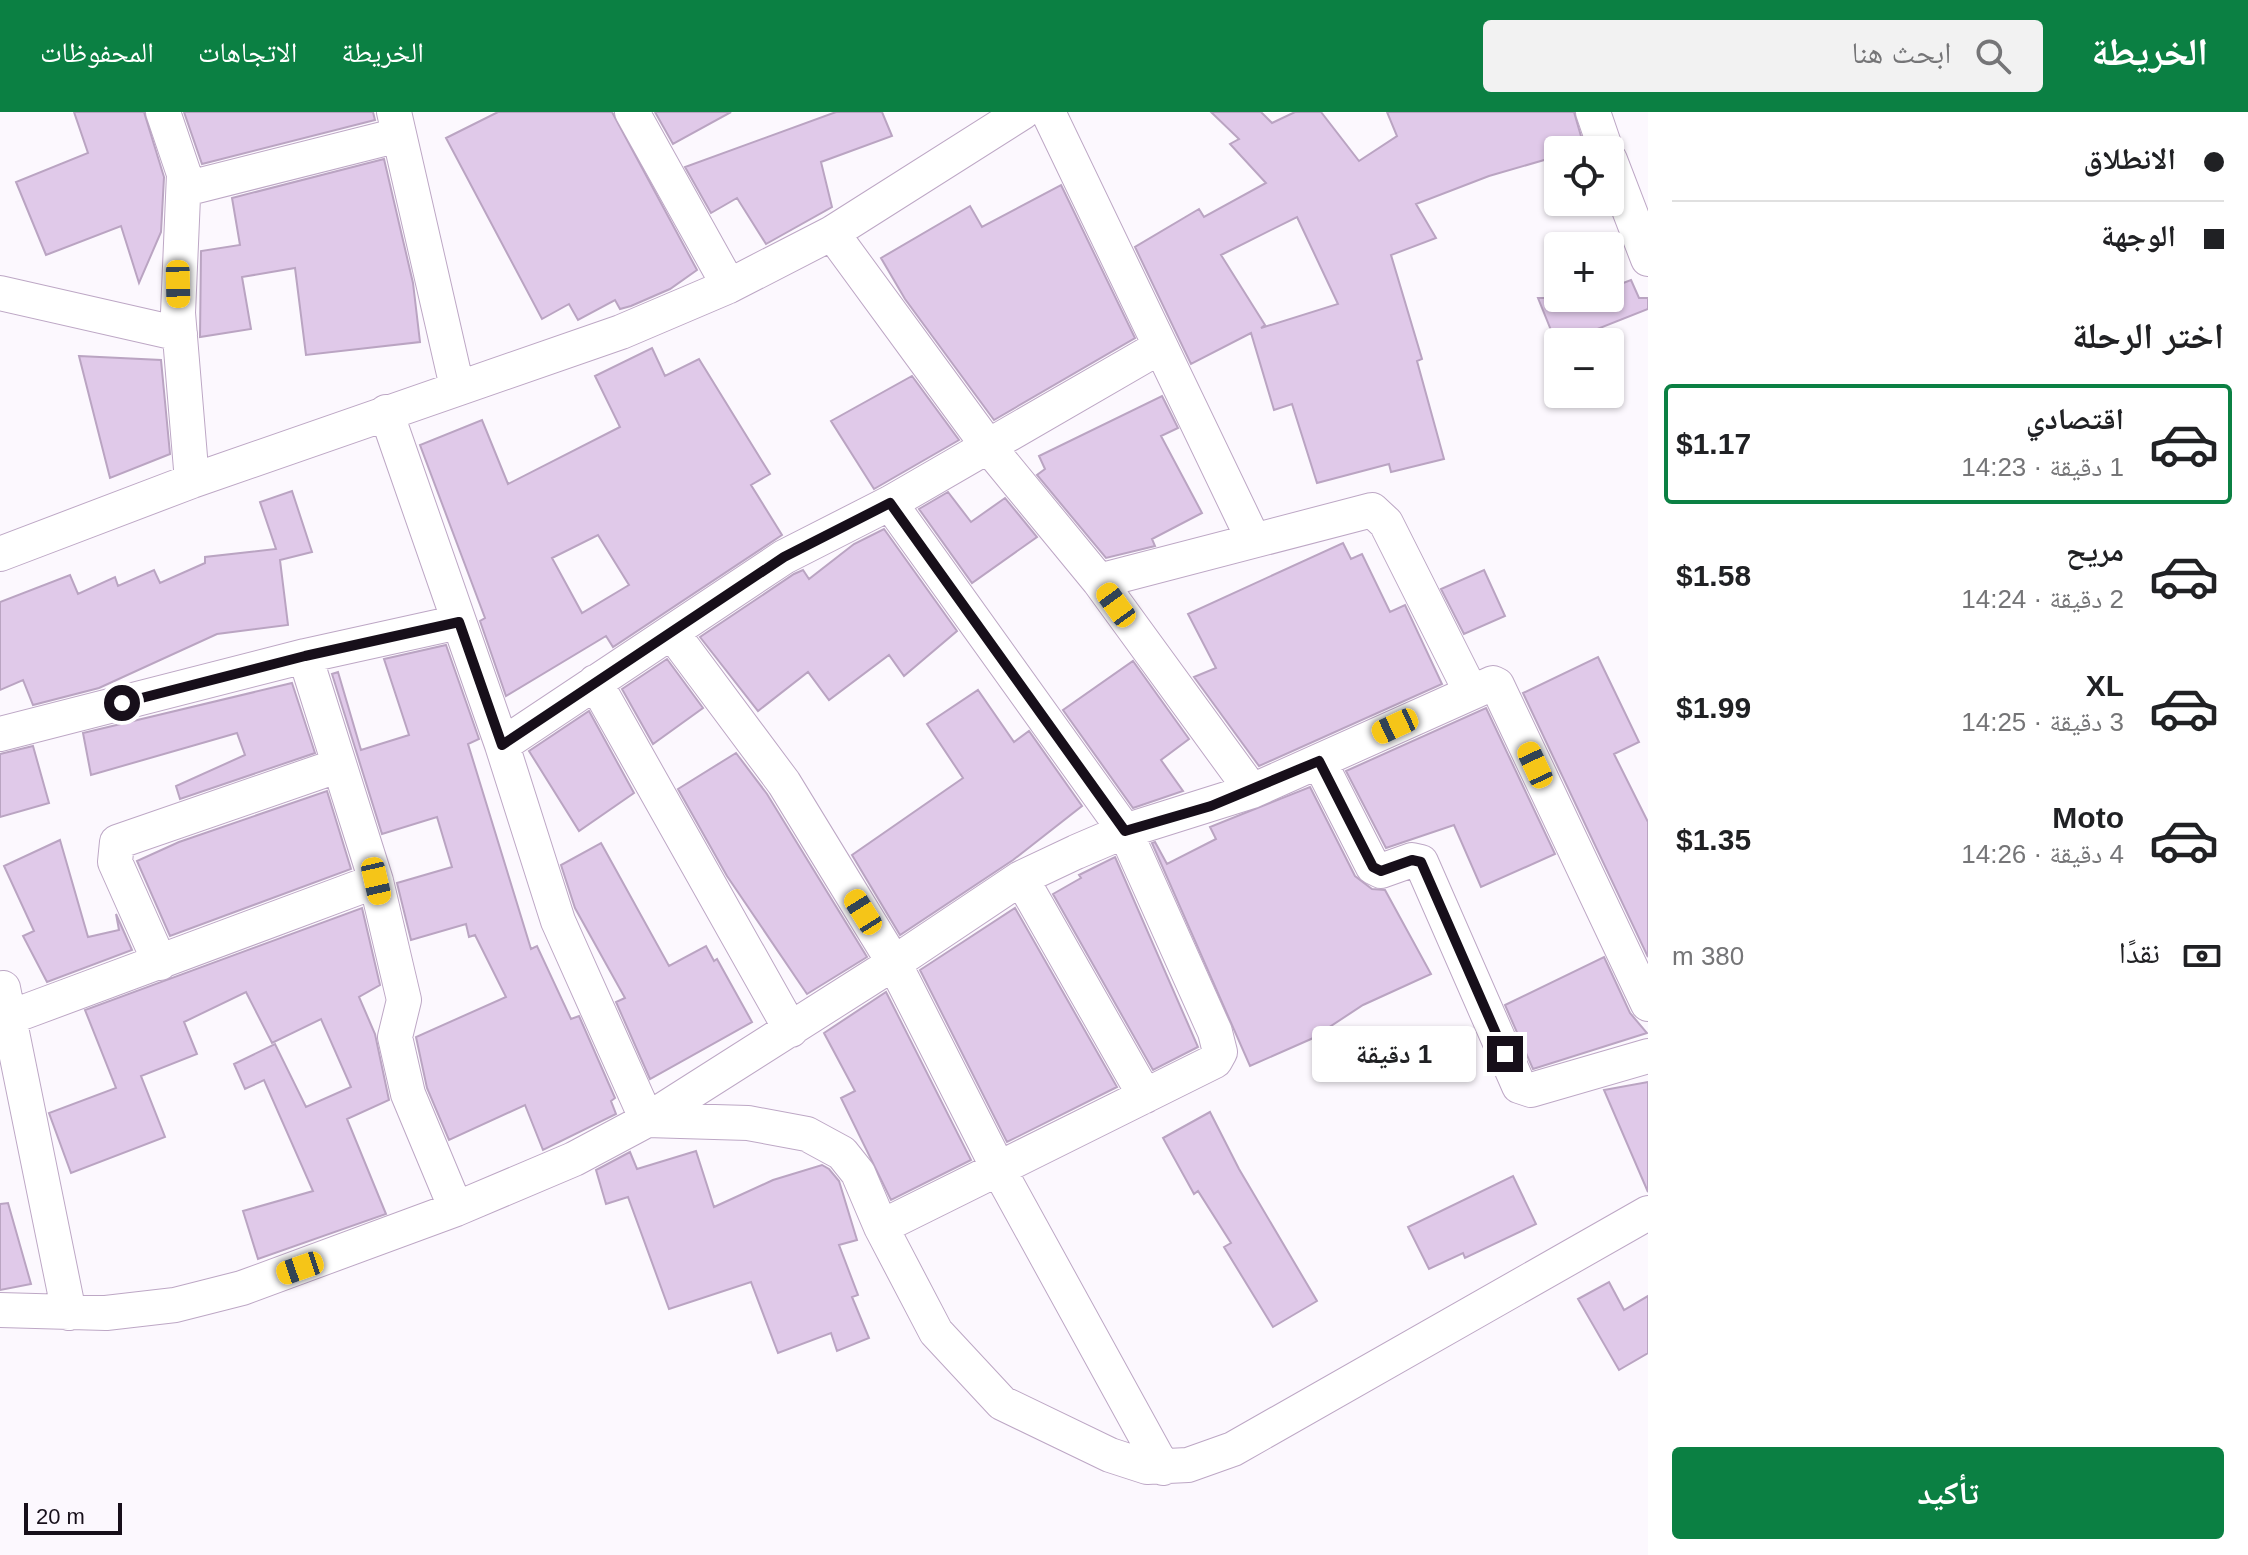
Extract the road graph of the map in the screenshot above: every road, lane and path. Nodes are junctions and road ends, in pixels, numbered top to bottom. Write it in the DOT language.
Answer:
graph roads {
  1 [pos="163,112"];
  2 [pos="632,112"];
  3 [pos="1023,112"];
  4 [pos="1048,112"];
  5 [pos="1593,112"];
  6 [pos="396,124"];
  7 [pos="1601,136"];
  8 [pos="185,189"];
  9 [pos="1624,196"];
  10 [pos="832,233"];
  11 [pos="1648,259"];
  12 [pos="729,286"];
  13 [pos="0,293"];
  14 [pos="180,334"];
  15 [pos="1158,348"];
  16 [pos="457,387"];
  17 [pos="386,412"];
  18 [pos="988,446"];
  19 [pos="192,481"];
  20 [pos="890,503"];
  21 [pos="1253,539"];
  22 [pos="0,554"];
  23 [pos="1099,581"];
  24 [pos="459,622"];
  25 [pos="673,634"];
  26 [pos="305,656"];
  27 [pos="595,682"];
  28 [pos="1471,692"];
  29 [pos="0,734"];
  30 [pos="502,745"];
  31 [pos="1319,761"];
  32 [pos="337,766"];
  33 [pos="1252,791"];
  34 [pos="1125,831"];
  35 [pos="1021,878"];
  36 [pos="376,881"];
  37 [pos="160,963"];
  38 [pos="894,963"];
  39 [pos="3,993"];
  40 [pos="1648,1004"];
  41 [pos="791,1030"];
  42 [pos="1648,1056"];
  43 [pos="1145,1096"];
  44 [pos="647,1120"];
  45 [pos="998,1168"];
  46 [pos="456,1209"];
  47 [pos="1648,1213"];
  48 [pos="881,1227"];
  49 [pos="0,1310"];
  50 [pos="69,1313"];
  51 [pos="1163,1468"];
  1 -- 8 [label="street"];
  2 -- 12 [label="street"];
  3 -- 10 [label="street"];
  4 -- 15 [label="street"];
  5 -- 7 [label="street"];
  6 -- 8 [label="street"];
  6 -- 16 [label="street"];
  8 -- 14 [label="street"];
  9 -- 11 [label="street"];
  10 -- 12 [label="street"];
  10 -- 18 [label="street"];
  12 -- 16 [label="street"];
  13 -- 14 [label="street"];
  14 -- 19 [label="street"];
  15 -- 18 [label="street"];
  15 -- 21 [label="street"];
  16 -- 17 [label="street"];
  17 -- 19 [label="street"];
  17 -- 24 [label="street"];
  18 -- 20 [label="street"];
  18 -- 23 [label="street"];
  19 -- 22 [label="street"];
  20 -- 25 [label="street"];
  20 -- 34 [label="street"];
  21 -- 23 [label="street"];
  21 -- 28 [label="street"];
  23 -- 33 [label="street"];
  24 -- 26 [label="street"];
  24 -- 30 [label="street"];
  25 -- 27 [label="street"];
  25 -- 38 [label="street"];
  26 -- 29 [label="street"];
  26 -- 32 [label="street"];
  27 -- 30 [label="street"];
  27 -- 41 [label="street"];
  28 -- 31 [label="street"];
  28 -- 40 [label="street"];
  30 -- 44 [label="street"];
  31 -- 33 [label="street"];
  31 -- 42 [label="street"];
  32 -- 36 [label="street"];
  32 -- 37 [label="street"];
  33 -- 34 [label="street"];
  34 -- 35 [label="street"];
  34 -- 43 [label="street"];
  35 -- 38 [label="street"];
  35 -- 43 [label="street"];
  36 -- 37 [label="street"];
  36 -- 46 [label="street"];
  37 -- 39 [label="street"];
  38 -- 41 [label="street"];
  38 -- 45 [label="street"];
  39 -- 50 [label="street"];
  41 -- 44 [label="street"];
  43 -- 45 [label="street"];
  44 -- 46 [label="street"];
  44 -- 48 [label="street"];
  45 -- 48 [label="street"];
  45 -- 51 [label="street"];
  46 -- 50 [label="street"];
  47 -- 51 [label="street"];
  48 -- 51 [label="street"];
  49 -- 50 [label="street"];
}
